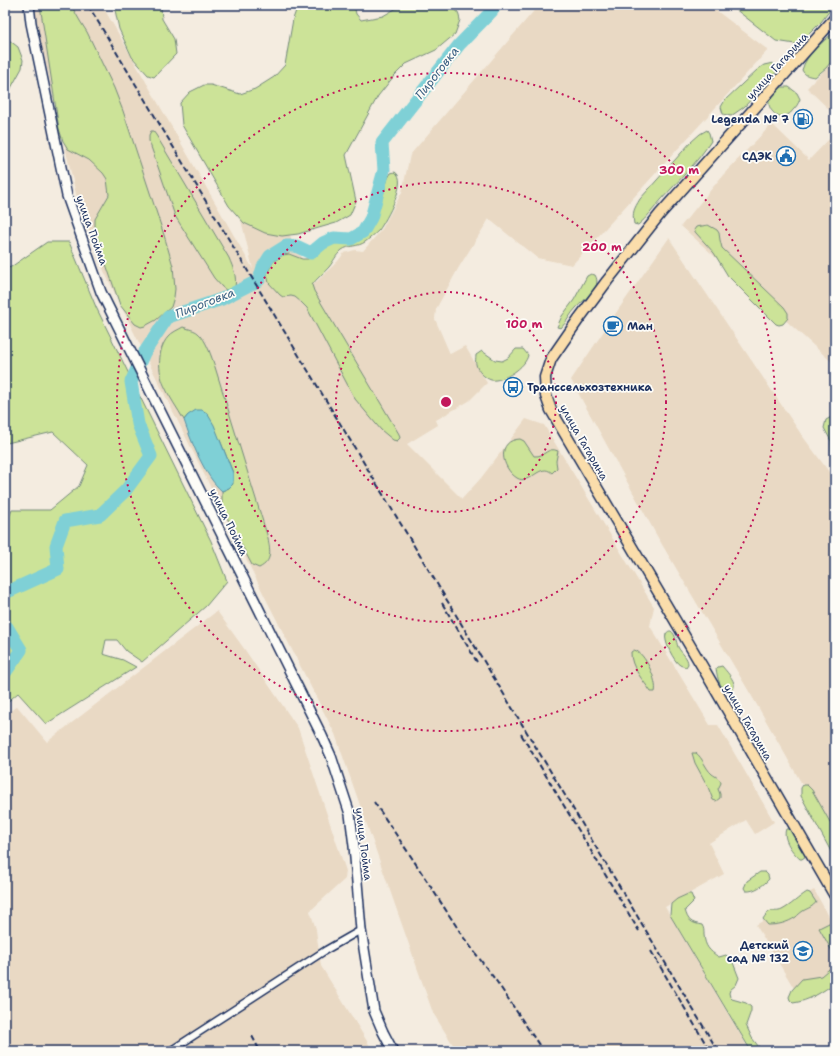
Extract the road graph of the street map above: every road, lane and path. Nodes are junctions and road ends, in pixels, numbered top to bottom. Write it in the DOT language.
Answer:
graph roads {
  1 [pos="29,5"];
  2 [pos="835,18"];
  3 [pos="835,896"];
  4 [pos="361,930"];
  5 [pos="170,1051"];
  6 [pos="393,1051"];
  1 -- 4 [label="main road, улица Пойма"];
  2 -- 3 [label="main road, улица Гагарина"];
  4 -- 5 [label="street"];
  4 -- 6 [label="main road, улица Пойма"];
}
